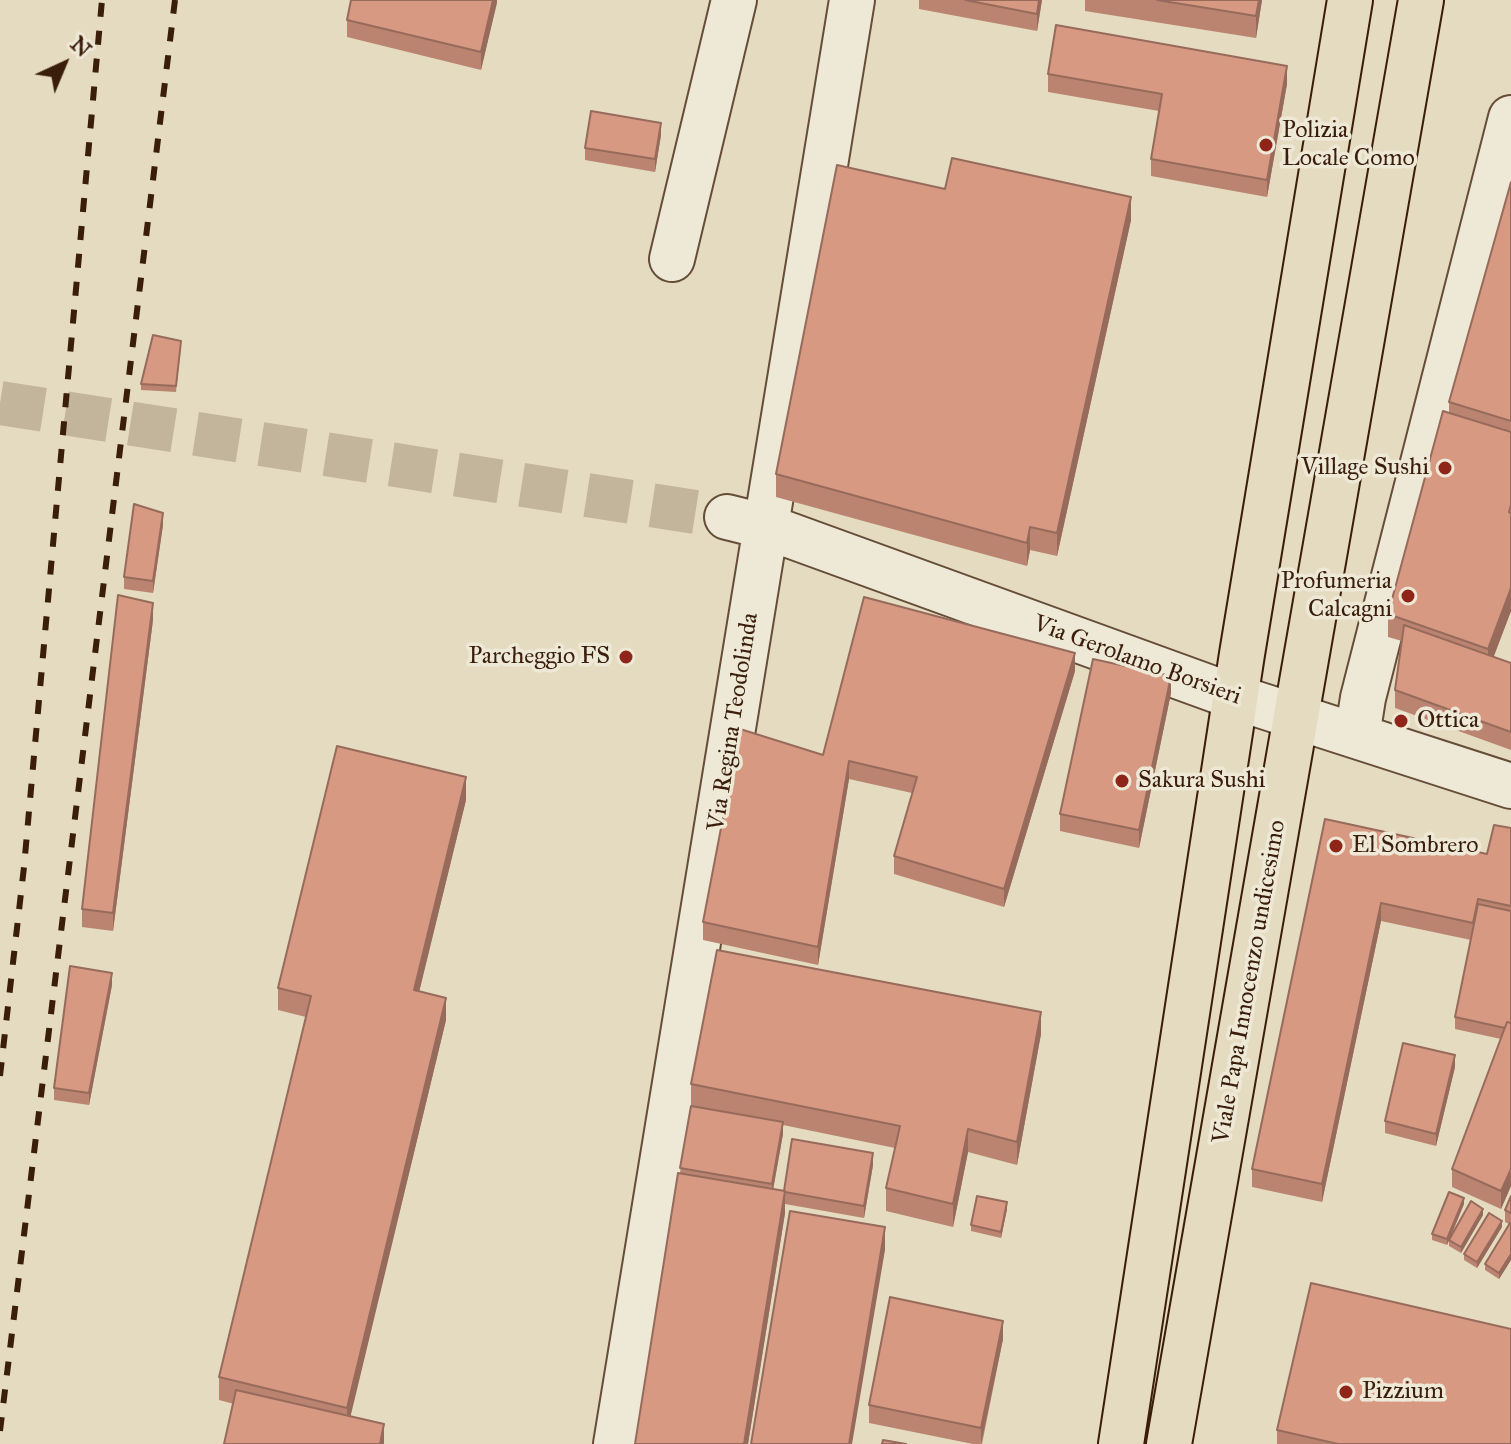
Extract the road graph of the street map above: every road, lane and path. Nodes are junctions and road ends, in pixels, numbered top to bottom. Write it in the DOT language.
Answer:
graph roads {
  1 [pos="734,0"];
  2 [pos="852,0"];
  3 [pos="1350,0"];
  4 [pos="1421,0"];
  5 [pos="1511,118"];
  6 [pos="672,259"];
  7 [pos="747,522"];
  8 [pos="1235,697"];
  9 [pos="1297,716"];
  10 [pos="1357,736"];
  11 [pos="1511,786"];
  12 [pos="616,1444"];
  13 [pos="1121,1444"];
  14 [pos="1169,1444"];
  1 -- 6 [label="street"];
  2 -- 7 [label="street, Via Regina Teodolinda"];
  3 -- 8 [label="main road"];
  4 -- 9 [label="main road, Viale Papa Innocenzo undicesimo"];
  5 -- 10 [label="street"];
  7 -- 8 [label="street, Via Gerolamo Borsieri"];
  7 -- 12 [label="street, Via Regina Teodolinda"];
  8 -- 9 [label="street, Via Gerolamo Borsieri"];
  8 -- 13 [label="main road"];
  9 -- 10 [label="street, Via Gerolamo Borsieri"];
  9 -- 14 [label="main road, Viale Papa Innocenzo undicesimo"];
  10 -- 11 [label="street, Via Gerolamo Borsieri"];
}
